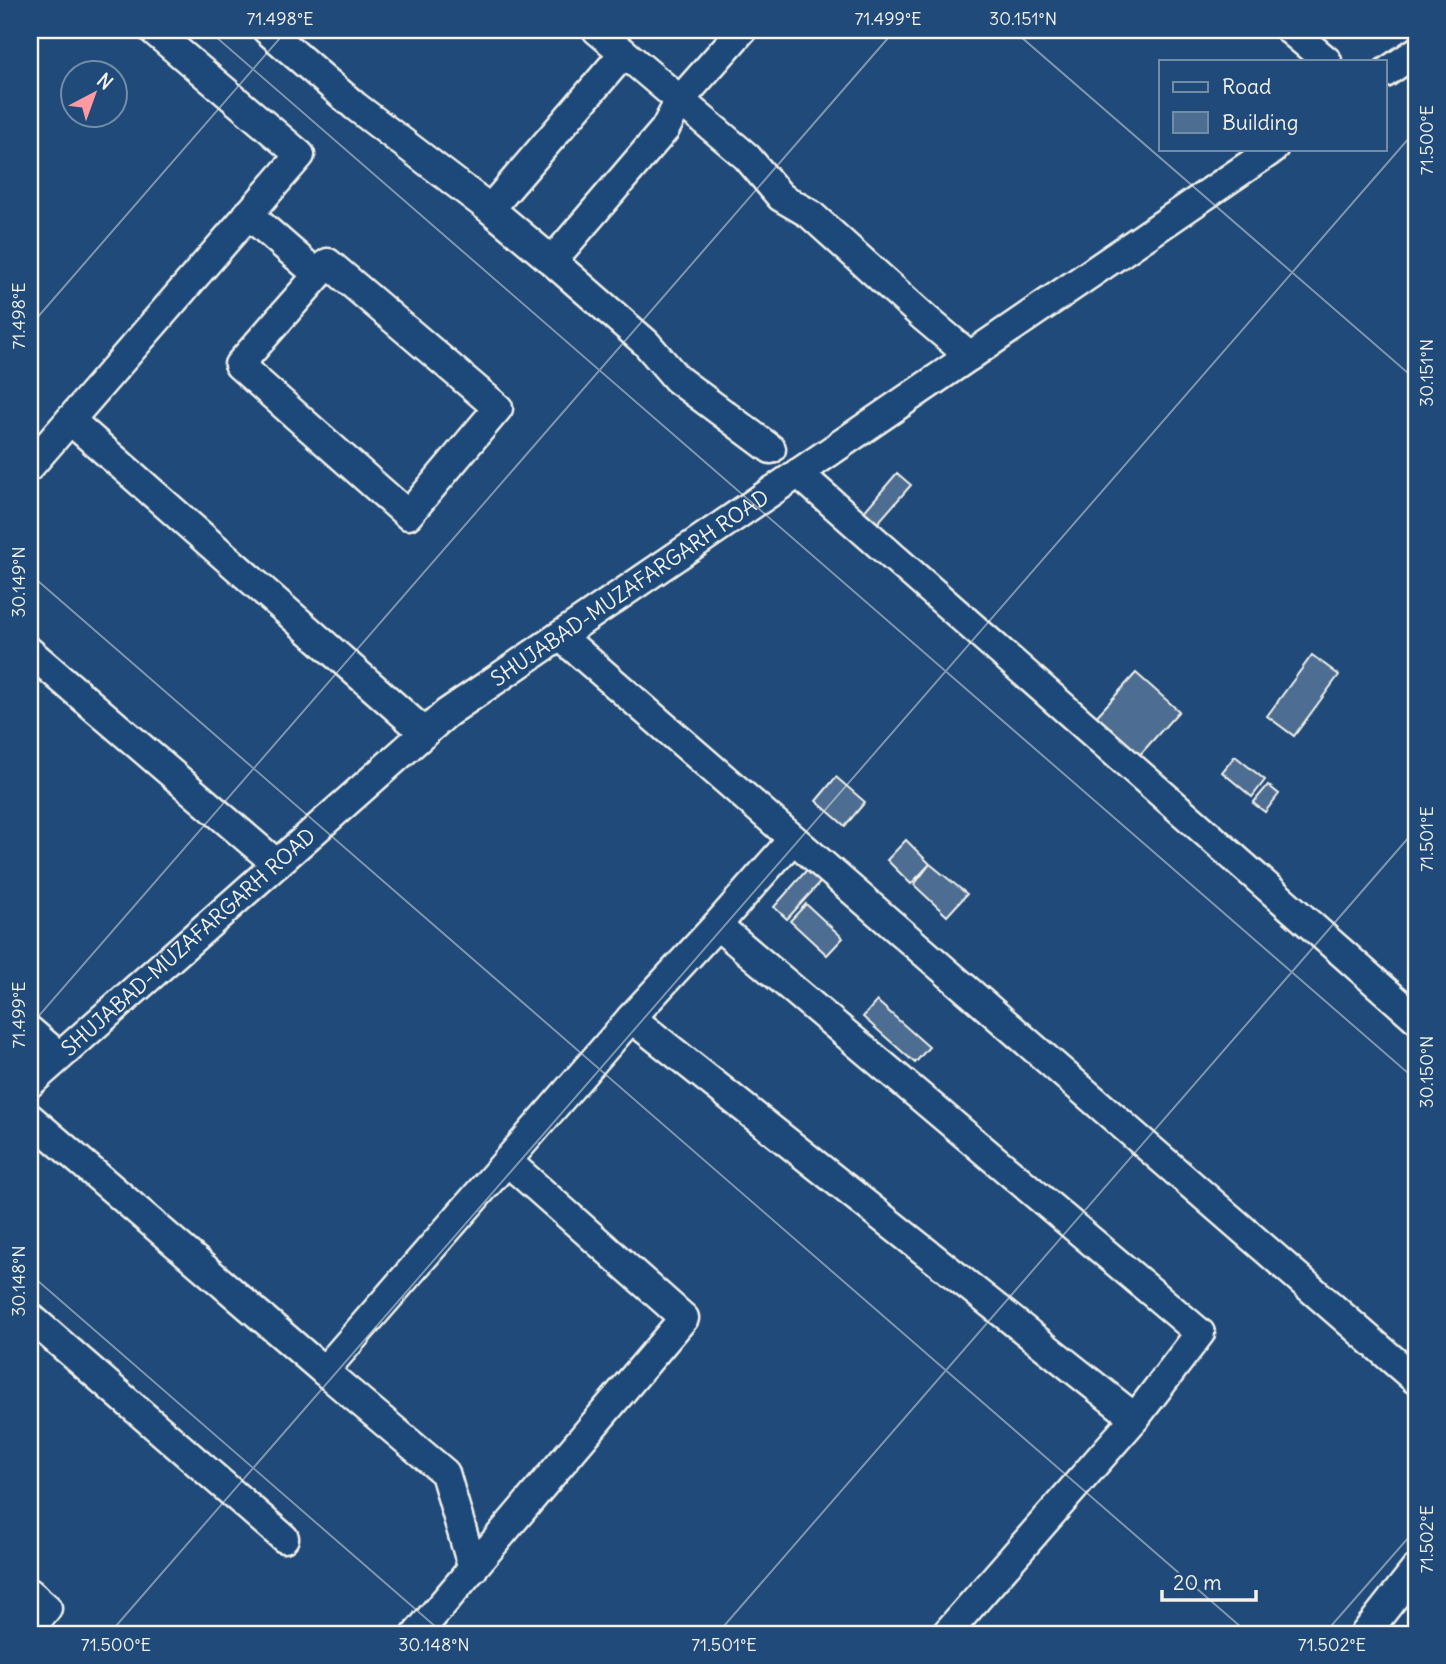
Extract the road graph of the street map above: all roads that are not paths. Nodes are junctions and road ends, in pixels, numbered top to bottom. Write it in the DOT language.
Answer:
graph roads {
  1 [pos="153,30"];
  2 [pos="267,30"];
  3 [pos="597,30"];
  4 [pos="741,30"];
  5 [pos="1290,30"];
  6 [pos="624,52"];
  7 [pos="1416,52"];
  8 [pos="1326,60"];
  9 [pos="1386,72"];
  10 [pos="680,100"];
  11 [pos="1272,150"];
  12 [pos="490,209"];
  13 [pos="248,214"];
  14 [pos="552,261"];
  15 [pos="318,275"];
  16 [pos="970,356"];
  17 [pos="70,420"];
  18 [pos="771,449"];
  19 [pos="30,466"];
  20 [pos="798,473"];
  21 [pos="560,636"];
  22 [pos="30,652"];
  23 [pos="425,733"];
  24 [pos="793,839"];
  25 [pos="277,864"];
  26 [pos="717,925"];
  27 [pos="631,1018"];
  28 [pos="1416,1018"];
  29 [pos="30,1031"];
  30 [pos="59,1056"];
  31 [pos="30,1083"];
  32 [pos="30,1118"];
  33 [pos="507,1160"];
  34 [pos="30,1317"];
  35 [pos="324,1371"];
  36 [pos="1416,1380"];
  37 [pos="1135,1418"];
  38 [pos="284,1538"];
  39 [pos="473,1569"];
  40 [pos="1416,1569"];
  41 [pos="30,1593"];
  42 [pos="30,1629"];
  43 [pos="417,1634"];
  44 [pos="946,1634"];
  45 [pos="1365,1634"];
  1 -- 13 [label="street"];
  2 -- 12 [label="street"];
  3 -- 6 [label="street"];
  4 -- 10 [label="street"];
  5 -- 8 [label="street"];
  6 -- 10 [label="street"];
  6 -- 12 [label="street"];
  7 -- 9 [label="street"];
  10 -- 14 [label="street"];
  10 -- 16 [label="street"];
  11 -- 16 [label="street, SHUJABAD-MUZAFARGARH ROAD"];
  12 -- 14 [label="street"];
  13 -- 15 [label="street"];
  13 -- 17 [label="street"];
  14 -- 18 [label="street"];
  15 -- 15 [label="street"];
  16 -- 20 [label="street, SHUJABAD-MUZAFARGARH ROAD"];
  17 -- 19 [label="street"];
  17 -- 23 [label="street"];
  20 -- 21 [label="street, SHUJABAD-MUZAFARGARH ROAD"];
  20 -- 28 [label="street"];
  21 -- 23 [label="street, SHUJABAD-MUZAFARGARH ROAD"];
  21 -- 24 [label="street"];
  22 -- 25 [label="street"];
  23 -- 25 [label="street, SHUJABAD-MUZAFARGARH ROAD"];
  24 -- 26 [label="street"];
  24 -- 36 [label="street"];
  25 -- 30 [label="street, SHUJABAD-MUZAFARGARH ROAD"];
  26 -- 27 [label="street"];
  26 -- 37 [label="street"];
  27 -- 33 [label="street"];
  27 -- 37 [label="street"];
  29 -- 30 [label="street"];
  30 -- 31 [label="street, SHUJABAD-MUZAFARGARH ROAD"];
  32 -- 35 [label="street"];
  33 -- 35 [label="street"];
  33 -- 39 [label="street"];
  34 -- 38 [label="street"];
  35 -- 39 [label="street"];
  37 -- 44 [label="street"];
  39 -- 43 [label="street"];
  40 -- 45 [label="street"];
  41 -- 42 [label="street"];
}
